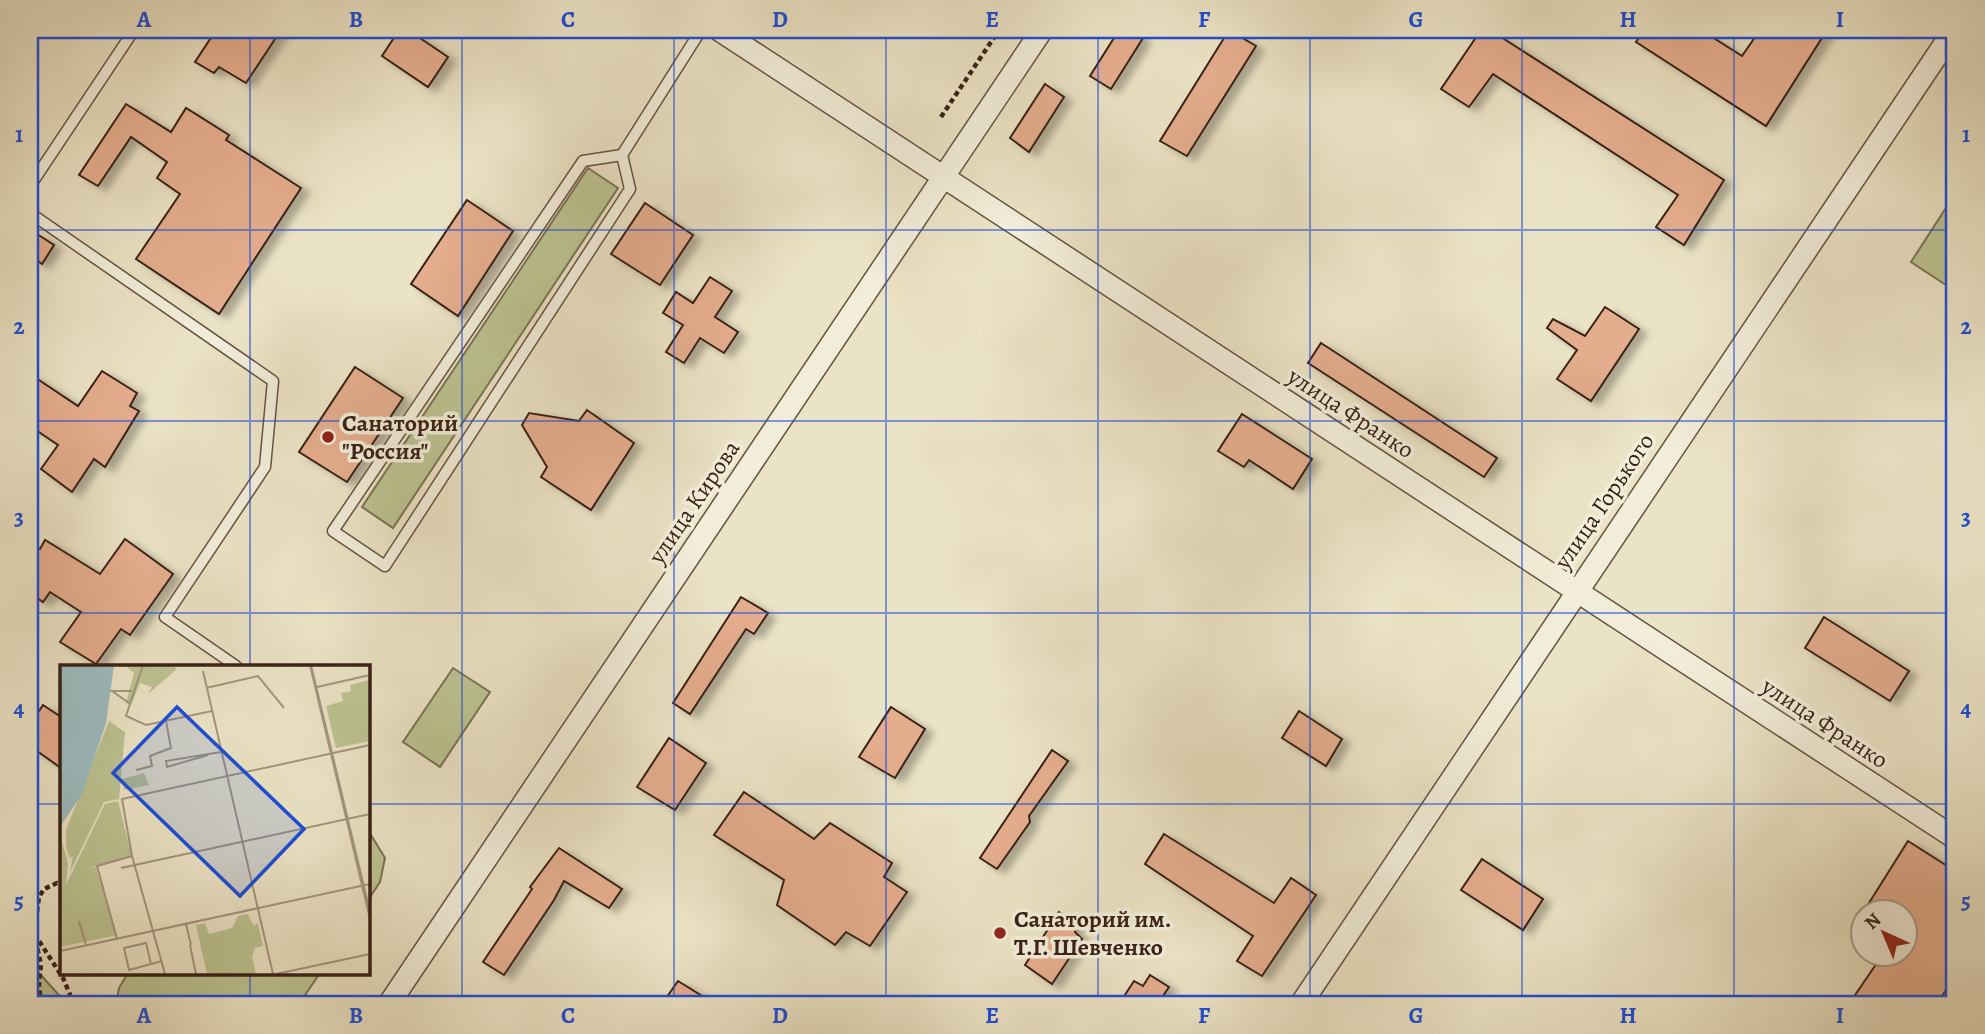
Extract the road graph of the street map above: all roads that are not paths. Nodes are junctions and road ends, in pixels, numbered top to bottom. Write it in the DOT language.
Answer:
graph roads {
  1 [pos="134,30"];
  2 [pos="701,30"];
  3 [pos="719,30"];
  4 [pos="1042,30"];
  5 [pos="1954,30"];
  6 [pos="622,155"];
  7 [pos="944,176"];
  8 [pos="30,187"];
  9 [pos="30,213"];
  10 [pos="1575,592"];
  11 [pos="233,665"];
  12 [pos="1955,838"];
  13 [pos="389,1004"];
  14 [pos="1301,1004"];
  1 -- 8 [label="lane"];
  2 -- 6 [label="lane"];
  3 -- 7 [label="street, улица Франко"];
  4 -- 7 [label="street, улица Кирова"];
  5 -- 10 [label="street, улица Горького"];
  6 -- 6 [label="lane"];
  7 -- 10 [label="street, улица Франко"];
  7 -- 13 [label="street, улица Кирова"];
  9 -- 11 [label="lane"];
  10 -- 12 [label="street, улица Франко"];
  10 -- 14 [label="street, улица Горького"];
}
